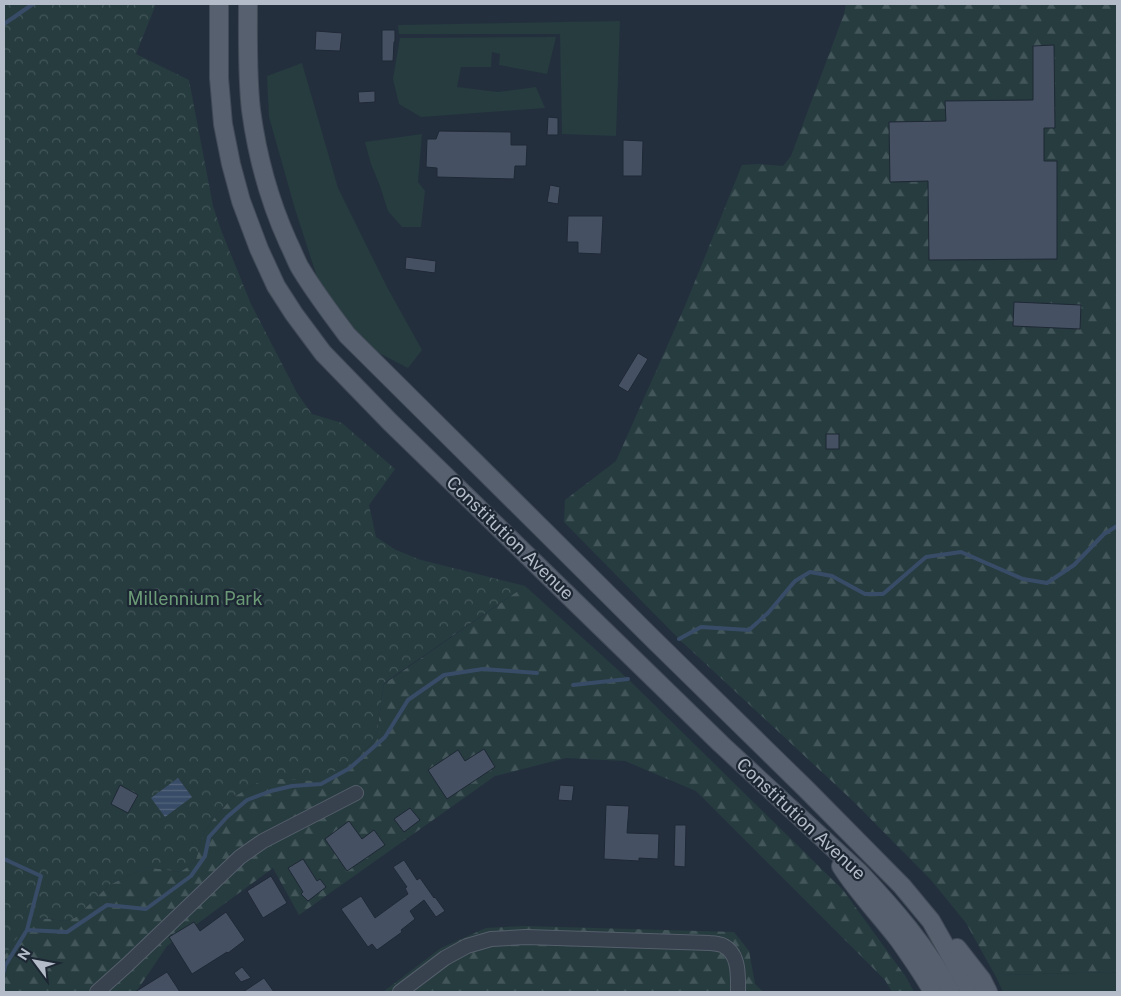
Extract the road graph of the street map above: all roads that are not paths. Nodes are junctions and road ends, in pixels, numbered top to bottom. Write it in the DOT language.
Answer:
graph roads {
  1 [pos="219,4"];
  2 [pos="248,4"];
  3 [pos="356,793"];
  4 [pos="824,838"];
  5 [pos="931,921"];
  6 [pos="97,992"];
  7 [pos="400,992"];
  8 [pos="738,992"];
  9 [pos="933,992"];
  10 [pos="951,992"];
  11 [pos="971,992"];
  12 [pos="988,992"];
  1 -- 4 [label="main road, Constitution Avenue"];
  2 -- 5 [label="main road, Constitution Avenue"];
  3 -- 6 [label="street"];
  4 -- 9 [label="main road"];
  4 -- 10 [label="main road, Constitution Avenue"];
  5 -- 11 [label="main road, Constitution Avenue"];
  5 -- 12 [label="main road"];
  7 -- 8 [label="street"];
}
